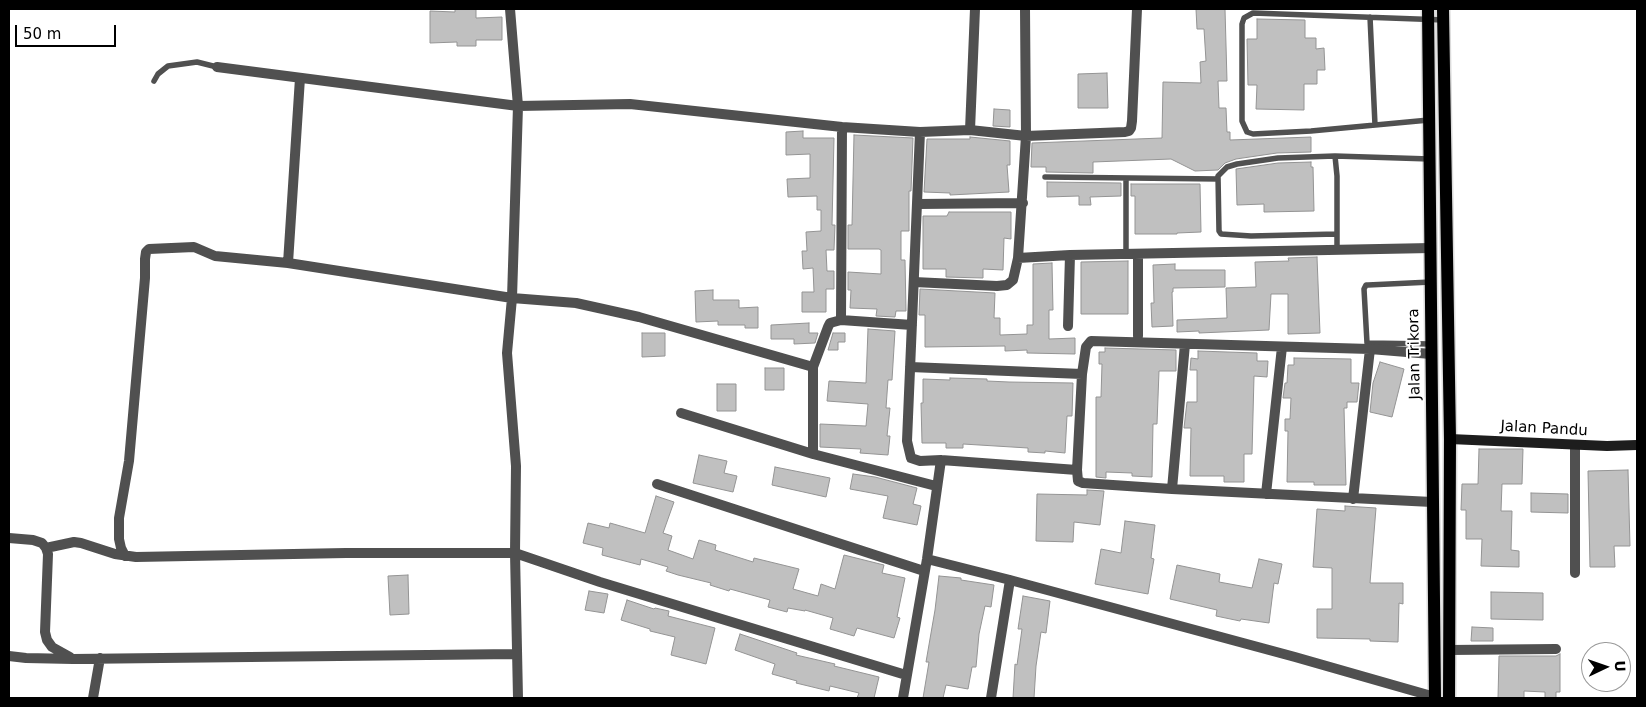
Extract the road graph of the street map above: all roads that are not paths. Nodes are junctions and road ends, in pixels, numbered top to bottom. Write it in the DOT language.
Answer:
graph roads {
  1 [pos="510,9"];
  2 [pos="975,9"];
  3 [pos="1025,9"];
  4 [pos="1137,9"];
  5 [pos="1428,14"];
  6 [pos="1444,14"];
  7 [pos="1370,17"];
  8 [pos="217,67"];
  9 [pos="300,78"];
  10 [pos="154,81"];
  11 [pos="518,106"];
  12 [pos="1429,120"];
  13 [pos="1375,125"];
  14 [pos="842,127"];
  15 [pos="970,130"];
  16 [pos="920,132"];
  17 [pos="1026,136"];
  18 [pos="1335,156"];
  19 [pos="1430,159"];
  20 [pos="1044,177"];
  21 [pos="1126,178"];
  22 [pos="1218,179"];
  23 [pos="1022,203"];
  24 [pos="918,204"];
  25 [pos="1337,234"];
  26 [pos="1431,248"];
  27 [pos="1337,249"];
  28 [pos="1126,254"];
  29 [pos="1138,254"];
  30 [pos="1070,255"];
  31 [pos="1018,258"];
  32 [pos="288,263"];
  33 [pos="914,282"];
  34 [pos="1431,282"];
  35 [pos="512,298"];
  36 [pos="841,320"];
  37 [pos="912,324"];
  38 [pos="1068,326"];
  39 [pos="1138,336"];
  40 [pos="1186,344"];
  41 [pos="1282,348"];
  42 [pos="1370,349"];
  43 [pos="1431,349"];
  44 [pos="813,367"];
  45 [pos="910,367"];
  46 [pos="1082,374"];
  47 [pos="681,413"];
  48 [pos="1450,439"];
  49 [pos="1576,445"];
  50 [pos="1637,446"];
  51 [pos="813,454"];
  52 [pos="941,460"];
  53 [pos="1077,470"];
  54 [pos="658,484"];
  55 [pos="936,486"];
  56 [pos="1172,489"];
  57 [pos="1266,494"];
  58 [pos="1353,499"];
  59 [pos="1432,502"];
  60 [pos="9,538"];
  61 [pos="46,548"];
  62 [pos="1432,551"];
  63 [pos="1449,551"];
  64 [pos="515,553"];
  65 [pos="125,556"];
  66 [pos="927,559"];
  67 [pos="924,571"];
  68 [pos="1575,573"];
  69 [pos="1010,580"];
  70 [pos="1556,649"];
  71 [pos="1449,650"];
  72 [pos="516,654"];
  73 [pos="9,656"];
  74 [pos="100,658"];
  75 [pos="73,659"];
  76 [pos="906,675"];
  77 [pos="94,698"];
  78 [pos="518,698"];
  79 [pos="903,698"];
  80 [pos="992,698"];
  81 [pos="1435,698"];
  82 [pos="1449,698"];
  1 -- 11 [label="street"];
  2 -- 15 [label="street"];
  3 -- 17 [label="street"];
  4 -- 17 [label="street"];
  5 -- 6 [label="lane"];
  5 -- 7 [label="lane"];
  5 -- 12 [label="main road, Jalan Trikora"];
  6 -- 48 [label="main road"];
  7 -- 13 [label="lane"];
  7 -- 13 [label="lane"];
  8 -- 9 [label="street"];
  8 -- 10 [label="lane"];
  9 -- 11 [label="street"];
  9 -- 32 [label="street"];
  11 -- 14 [label="street"];
  11 -- 35 [label="street"];
  12 -- 13 [label="lane"];
  12 -- 19 [label="main road, Jalan Trikora"];
  14 -- 16 [label="street"];
  14 -- 36 [label="street"];
  15 -- 16 [label="street"];
  15 -- 17 [label="street"];
  16 -- 24 [label="street"];
  17 -- 23 [label="street"];
  18 -- 19 [label="lane"];
  18 -- 22 [label="lane"];
  18 -- 25 [label="lane"];
  19 -- 26 [label="main road, Jalan Trikora"];
  20 -- 21 [label="lane"];
  21 -- 22 [label="lane"];
  21 -- 28 [label="lane"];
  22 -- 25 [label="lane"];
  23 -- 24 [label="street"];
  23 -- 31 [label="street"];
  24 -- 33 [label="street"];
  25 -- 27 [label="lane"];
  26 -- 27 [label="street"];
  26 -- 34 [label="main road, Jalan Trikora"];
  27 -- 29 [label="street"];
  28 -- 29 [label="street"];
  28 -- 30 [label="street"];
  29 -- 39 [label="street"];
  30 -- 31 [label="street"];
  30 -- 38 [label="street"];
  31 -- 33 [label="street"];
  32 -- 35 [label="street"];
  32 -- 65 [label="street"];
  33 -- 37 [label="street"];
  34 -- 43 [label="main road, Jalan Trikora"];
  34 -- 43 [label="lane"];
  35 -- 44 [label="street"];
  35 -- 64 [label="street"];
  36 -- 37 [label="street"];
  36 -- 44 [label="street"];
  37 -- 45 [label="street"];
  40 -- 41 [label="street"];
  40 -- 46 [label="street"];
  40 -- 56 [label="street"];
  41 -- 42 [label="street"];
  41 -- 57 [label="street"];
  42 -- 43 [label="street"];
  42 -- 58 [label="street"];
  43 -- 59 [label="main road, Jalan Trikora"];
  44 -- 51 [label="street"];
  45 -- 46 [label="street"];
  45 -- 52 [label="street"];
  46 -- 53 [label="street"];
  47 -- 51 [label="street"];
  48 -- 49 [label="street, Jalan Pandu"];
  48 -- 63 [label="main road"];
  49 -- 50 [label="street, Jalan Pandu"];
  49 -- 68 [label="street"];
  51 -- 55 [label="street"];
  52 -- 53 [label="street"];
  52 -- 55 [label="street"];
  53 -- 56 [label="street"];
  54 -- 67 [label="street"];
  55 -- 66 [label="street"];
  56 -- 57 [label="street"];
  57 -- 58 [label="street"];
  58 -- 59 [label="street"];
  59 -- 62 [label="main road, Jalan Trikora"];
  60 -- 61 [label="street"];
  61 -- 65 [label="street"];
  61 -- 75 [label="street"];
  62 -- 63 [label="main road"];
  62 -- 81 [label="main road, Jalan Trikora"];
  63 -- 71 [label="main road"];
  64 -- 65 [label="street"];
  64 -- 72 [label="street"];
  64 -- 76 [label="street"];
  66 -- 67 [label="street"];
  66 -- 69 [label="street"];
  67 -- 76 [label="street"];
  69 -- 80 [label="street"];
  69 -- 81 [label="street"];
  70 -- 71 [label="street"];
  71 -- 82 [label="main road"];
  72 -- 74 [label="street"];
  72 -- 78 [label="street"];
  73 -- 75 [label="street"];
  74 -- 75 [label="street"];
  74 -- 77 [label="street"];
  76 -- 79 [label="street"];
}
